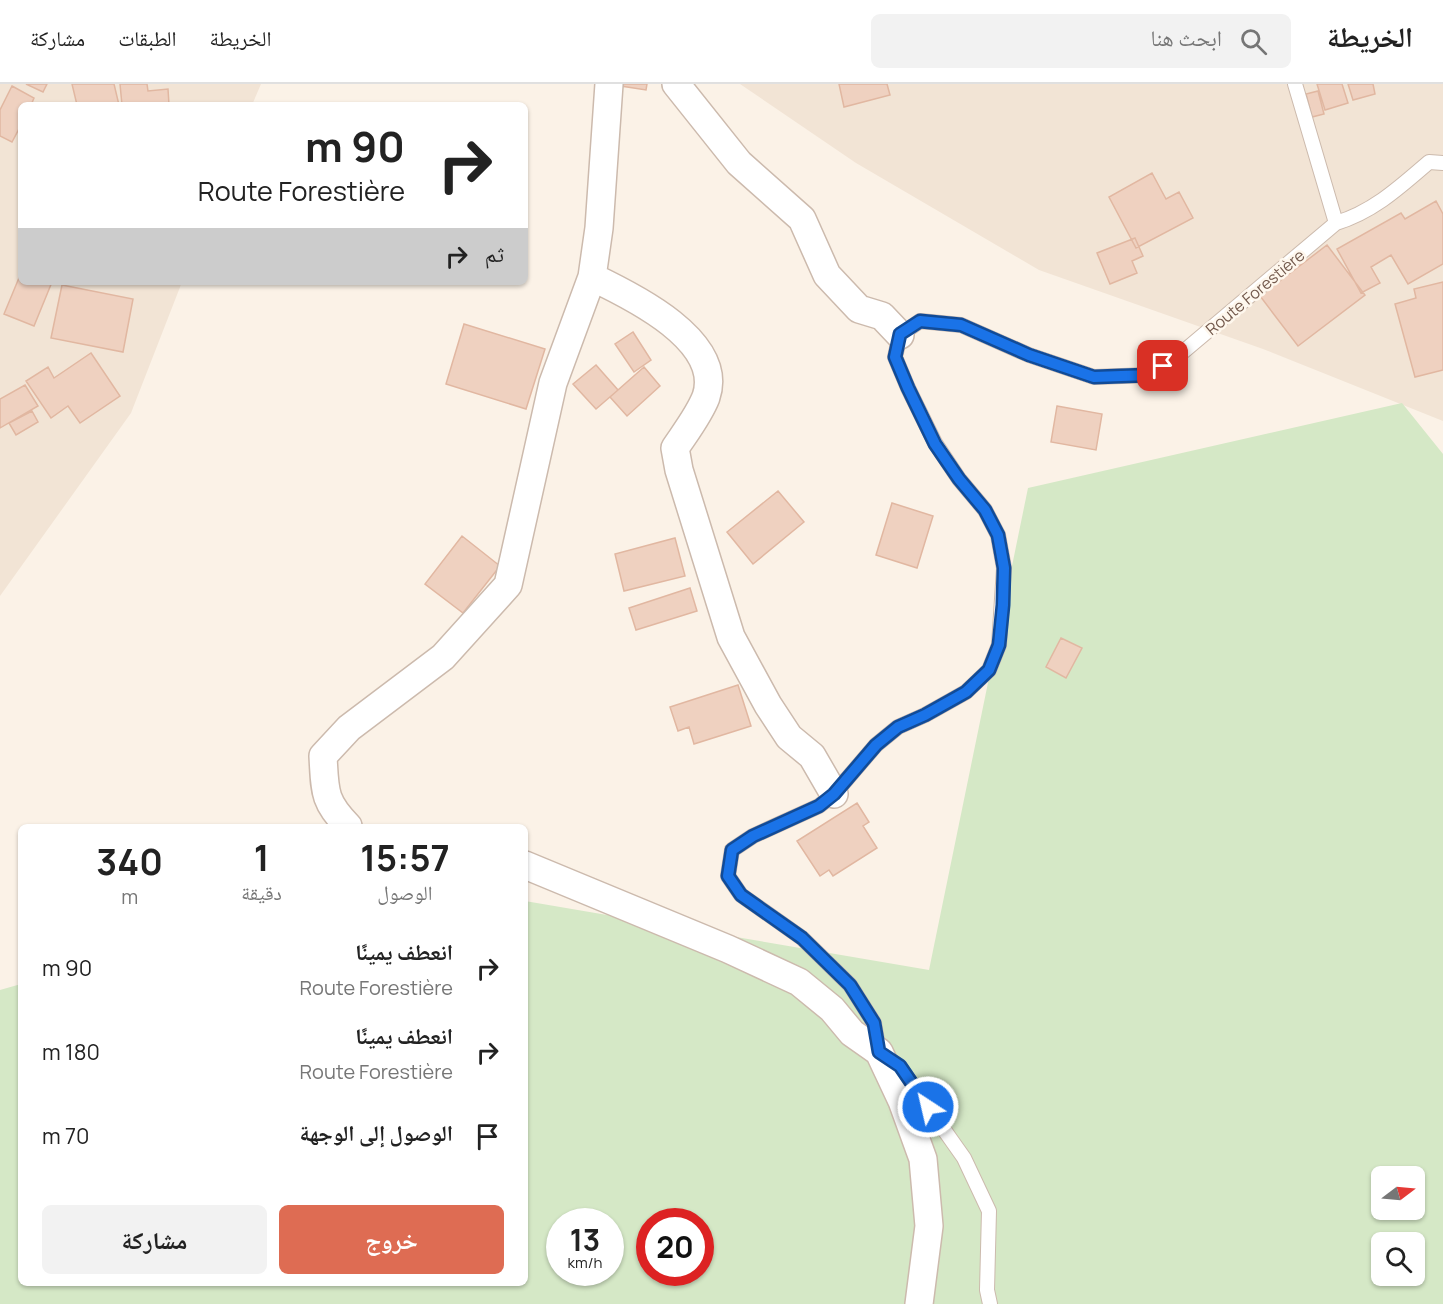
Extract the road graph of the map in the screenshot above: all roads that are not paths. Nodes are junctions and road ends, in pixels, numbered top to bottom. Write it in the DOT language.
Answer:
graph roads {
  1 [pos="609,84"];
  2 [pos="676,84"];
  3 [pos="1295,84"];
  4 [pos="1443,163"];
  5 [pos="1336,223"];
  6 [pos="592,277"];
  7 [pos="900,334"];
  8 [pos="834,794"];
  9 [pos="346,824"];
  10 [pos="528,866"];
  11 [pos="879,1052"];
  12 [pos="919,1304"];
  13 [pos="990,1304"];
  1 -- 6 [label="street"];
  2 -- 7 [label="street"];
  3 -- 5 [label="lane"];
  4 -- 5 [label="lane, Route Forestière"];
  5 -- 7 [label="lane, Route Forestière"];
  6 -- 8 [label="street"];
  6 -- 9 [label="street"];
  7 -- 8 [label="lane"];
  8 -- 11 [label="lane"];
  10 -- 11 [label="street"];
  11 -- 12 [label="street"];
  11 -- 13 [label="lane"];
}
